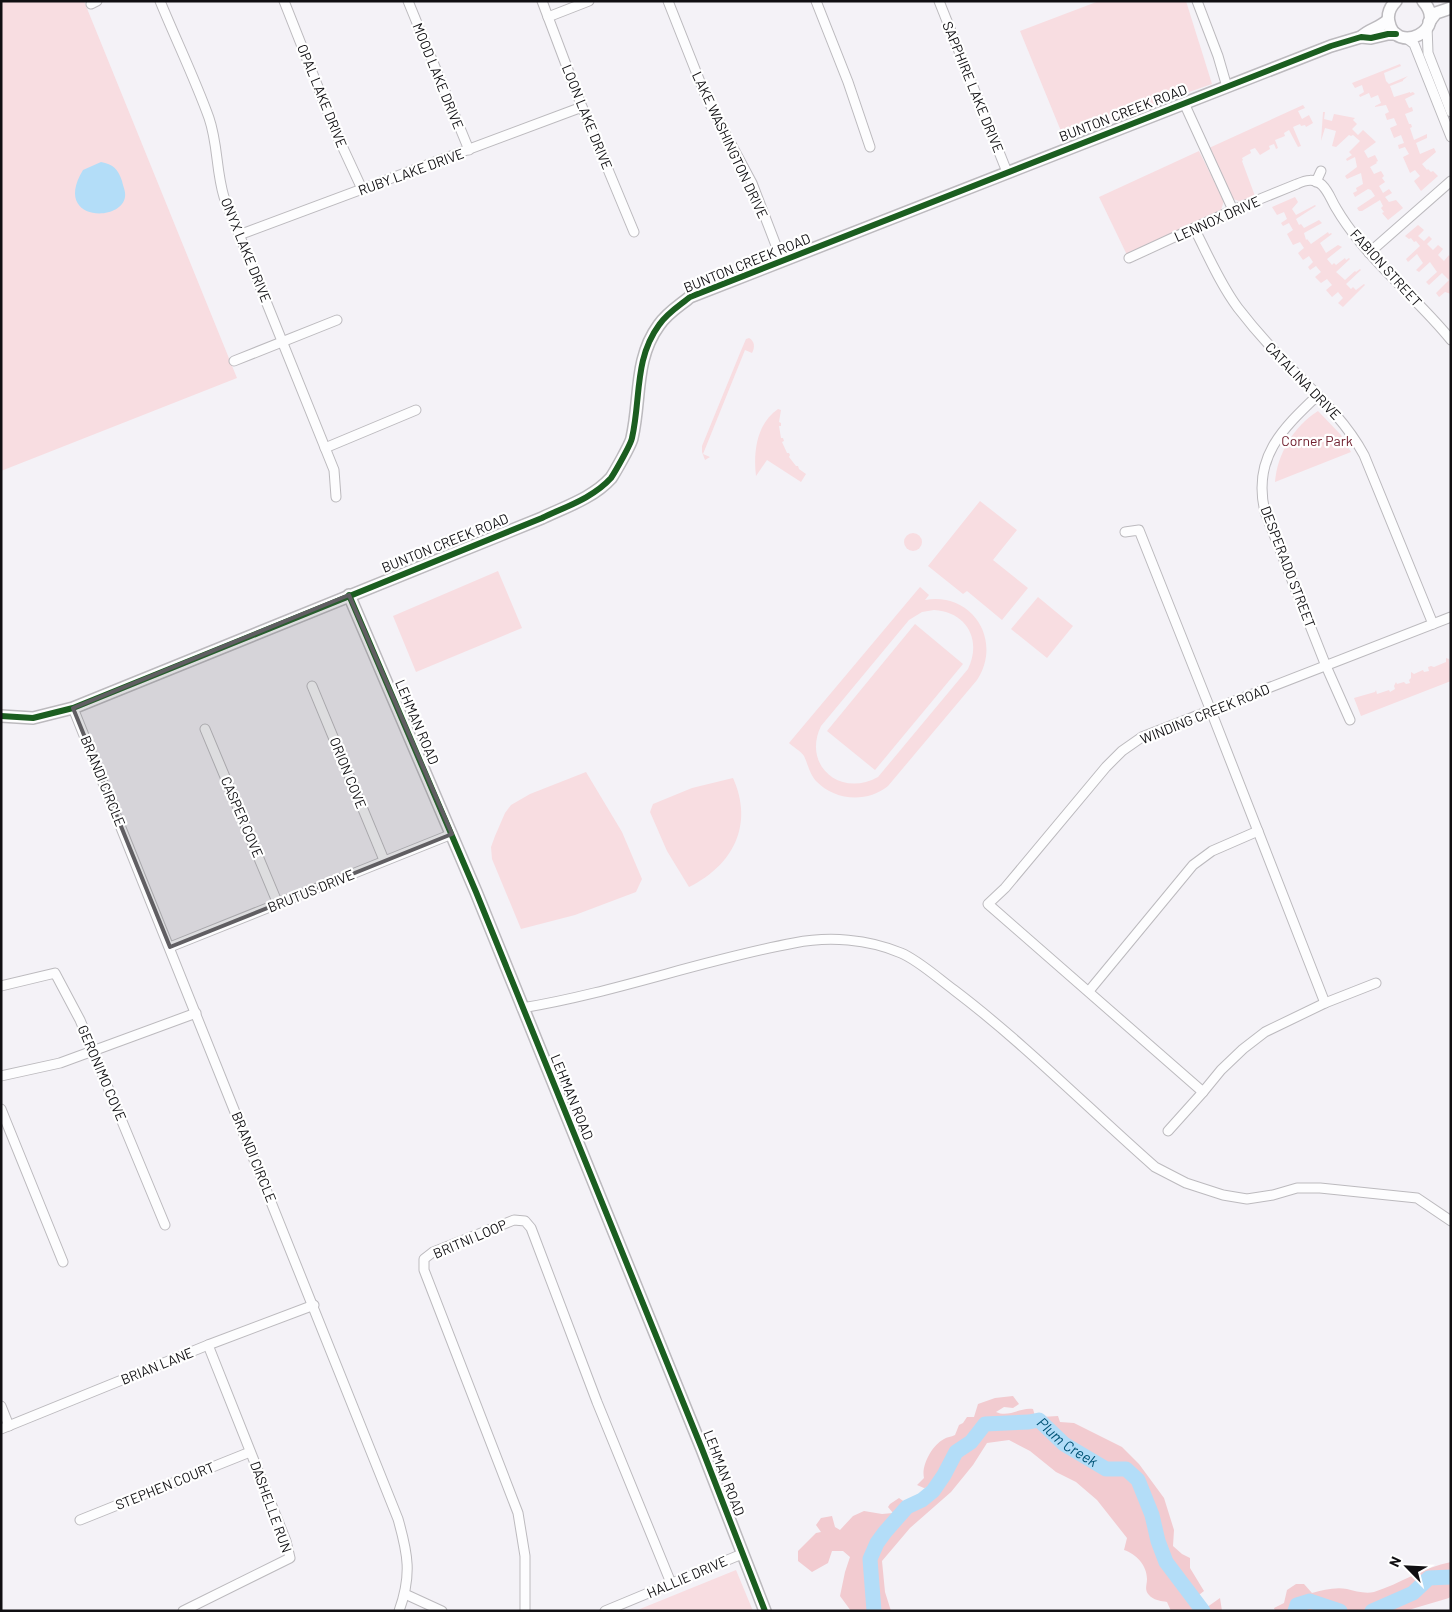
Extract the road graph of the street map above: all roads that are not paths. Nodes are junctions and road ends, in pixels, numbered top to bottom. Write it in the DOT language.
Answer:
graph roads {
  1 [pos="160,1"];
  2 [pos="284,1"];
  3 [pos="408,1"];
  4 [pos="542,1"];
  5 [pos="589,1"];
  6 [pos="668,1"];
  7 [pos="816,1"];
  8 [pos="939,1"];
  9 [pos="1197,1"];
  10 [pos="1422,1"];
  11 [pos="1444,1"];
  12 [pos="1451,2"];
  13 [pos="1392,3"];
  14 [pos="1451,8"];
  15 [pos="548,17"];
  16 [pos="1388,20"];
  17 [pos="1428,24"];
  18 [pos="1401,36"];
  19 [pos="1361,37"];
  20 [pos="1227,86"];
  21 [pos="1184,103"];
  22 [pos="582,107"];
  23 [pos="1451,112"];
  24 [pos="1451,137"];
  25 [pos="870,147"];
  26 [pos="469,150"];
  27 [pos="1321,171"];
  28 [pos="1007,172"];
  29 [pos="1451,181"];
  30 [pos="1316,182"];
  31 [pos="362,189"];
  32 [pos="1233,210"];
  33 [pos="1194,228"];
  34 [pos="634,232"];
  35 [pos="239,235"];
  36 [pos="1369,253"];
  37 [pos="1129,258"];
  38 [pos="782,261"];
  39 [pos="337,320"];
  40 [pos="1451,340"];
  41 [pos="282,341"];
  42 [pos="234,361"];
  43 [pos="1318,395"];
  44 [pos="416,410"];
  45 [pos="325,448"];
  46 [pos="336,498"];
  47 [pos="1125,532"];
  48 [pos="349,595"];
  49 [pos="1451,617"];
  50 [pos="1433,624"];
  51 [pos="1326,666"];
  52 [pos="312,686"];
  53 [pos="73,708"];
  54 [pos="1211,710"];
  55 [pos="1,716"];
  56 [pos="1350,720"];
  57 [pos="205,730"];
  58 [pos="1258,831"];
  59 [pos="452,834"];
  60 [pos="384,860"];
  61 [pos="278,904"];
  62 [pos="170,947"];
  63 [pos="1376,983"];
  64 [pos="1,986"];
  65 [pos="1089,991"];
  66 [pos="1325,1004"];
  67 [pos="522,1008"];
  68 [pos="196,1013"];
  69 [pos="93,1052"];
  70 [pos="1,1076"];
  71 [pos="1203,1092"];
  72 [pos="1,1109"];
  73 [pos="1168,1131"];
  74 [pos="1451,1221"];
  75 [pos="165,1225"];
  76 [pos="64,1262"];
  77 [pos="314,1305"];
  78 [pos="208,1346"];
  79 [pos="1,1406"];
  80 [pos="5,1428"];
  81 [pos="250,1452"];
  82 [pos="80,1520"];
  83 [pos="742,1554"];
  84 [pos="671,1583"];
  85 [pos="405,1594"];
  86 [pos="183,1611"];
  87 [pos="399,1611"];
  88 [pos="442,1611"];
  89 [pos="525,1611"];
  90 [pos="605,1611"];
  91 [pos="765,1611"];
  1 -- 35 [label="street, ONYX LAKE DRIVE"];
  2 -- 31 [label="street, OPAL LAKE DRIVE"];
  3 -- 26 [label="street, MOOD LAKE DRIVE"];
  4 -- 15 [label="street, LOON LAKE DRIVE"];
  5 -- 15 [label="street"];
  6 -- 38 [label="street, LAKE WASHINGTON DRIVE"];
  7 -- 25 [label="street"];
  8 -- 28 [label="street, SAPPHIRE LAKE DRIVE"];
  9 -- 20 [label="street"];
  10 -- 17 [label="street"];
  11 -- 12 [label="street"];
  13 -- 16 [label="street"];
  14 -- 17 [label="street, BUNTON CREEK ROAD"];
  15 -- 22 [label="street, LOON LAKE DRIVE"];
  16 -- 18 [label="street"];
  16 -- 19 [label="street, BUNTON CREEK ROAD"];
  17 -- 18 [label="street, BUNTON CREEK ROAD"];
  17 -- 23 [label="street"];
  18 -- 19 [label="street, BUNTON CREEK ROAD"];
  18 -- 24 [label="street"];
  19 -- 20 [label="street, BUNTON CREEK ROAD"];
  20 -- 21 [label="street, BUNTON CREEK ROAD"];
  21 -- 28 [label="street, BUNTON CREEK ROAD"];
  21 -- 32 [label="street"];
  22 -- 26 [label="street, RUBY LAKE DRIVE"];
  22 -- 34 [label="street, LOON LAKE DRIVE"];
  26 -- 31 [label="street, RUBY LAKE DRIVE"];
  27 -- 30 [label="street"];
  28 -- 38 [label="street, BUNTON CREEK ROAD"];
  29 -- 36 [label="street"];
  30 -- 32 [label="street, LENNOX DRIVE"];
  30 -- 36 [label="street, FABION STREET"];
  31 -- 35 [label="street, RUBY LAKE DRIVE"];
  32 -- 33 [label="street, LENNOX DRIVE"];
  33 -- 37 [label="street, LENNOX DRIVE"];
  33 -- 43 [label="street, CATALINA DRIVE"];
  35 -- 41 [label="street, ONYX LAKE DRIVE"];
  36 -- 40 [label="street, FABION STREET"];
  38 -- 48 [label="street, BUNTON CREEK ROAD"];
  39 -- 41 [label="street"];
  41 -- 42 [label="street"];
  41 -- 45 [label="street, ONYX LAKE DRIVE"];
  43 -- 50 [label="street, CATALINA DRIVE"];
  43 -- 51 [label="street, DESPERADO STREET"];
  44 -- 45 [label="street"];
  45 -- 46 [label="street, ONYX LAKE DRIVE"];
  47 -- 54 [label="street"];
  48 -- 53 [label="street, BUNTON CREEK ROAD"];
  48 -- 59 [label="street, LEHMAN ROAD"];
  49 -- 50 [label="street, WINDING CREEK ROAD"];
  50 -- 51 [label="street, WINDING CREEK ROAD"];
  51 -- 54 [label="street, WINDING CREEK ROAD"];
  51 -- 56 [label="street, DESPERADO STREET"];
  52 -- 60 [label="street, ORION COVE"];
  53 -- 55 [label="street, BUNTON CREEK ROAD"];
  53 -- 62 [label="street, BRANDI CIRCLE"];
  54 -- 58 [label="street"];
  54 -- 65 [label="street, WINDING CREEK ROAD"];
  57 -- 61 [label="street, CASPER COVE"];
  58 -- 65 [label="street"];
  58 -- 66 [label="street"];
  59 -- 60 [label="street, BRUTUS DRIVE"];
  59 -- 67 [label="street, LEHMAN ROAD"];
  60 -- 61 [label="street, BRUTUS DRIVE"];
  61 -- 62 [label="street, BRUTUS DRIVE"];
  62 -- 68 [label="street, BRANDI CIRCLE"];
  63 -- 66 [label="street"];
  64 -- 69 [label="street, GERONIMO COVE"];
  65 -- 71 [label="street"];
  66 -- 71 [label="street"];
  67 -- 74 [label="street"];
  67 -- 83 [label="street, LEHMAN ROAD"];
  68 -- 69 [label="street"];
  68 -- 77 [label="street, BRANDI CIRCLE"];
  69 -- 70 [label="street"];
  69 -- 75 [label="street, GERONIMO COVE"];
  71 -- 73 [label="street"];
  72 -- 76 [label="street"];
  77 -- 78 [label="street, BRIAN LANE"];
  77 -- 85 [label="street, BRANDI CIRCLE"];
  78 -- 80 [label="street, BRIAN LANE"];
  78 -- 81 [label="street, DASHELLE RUN"];
  79 -- 80 [label="street"];
  81 -- 82 [label="street, STEPHEN COURT"];
  81 -- 86 [label="street, DASHELLE RUN"];
  83 -- 84 [label="street, HALLIE DRIVE"];
  83 -- 91 [label="street, LEHMAN ROAD"];
  84 -- 89 [label="street, BRITNI LOOP"];
  84 -- 90 [label="street, HALLIE DRIVE"];
  85 -- 87 [label="street, BRANDI CIRCLE"];
  85 -- 88 [label="street"];
}
